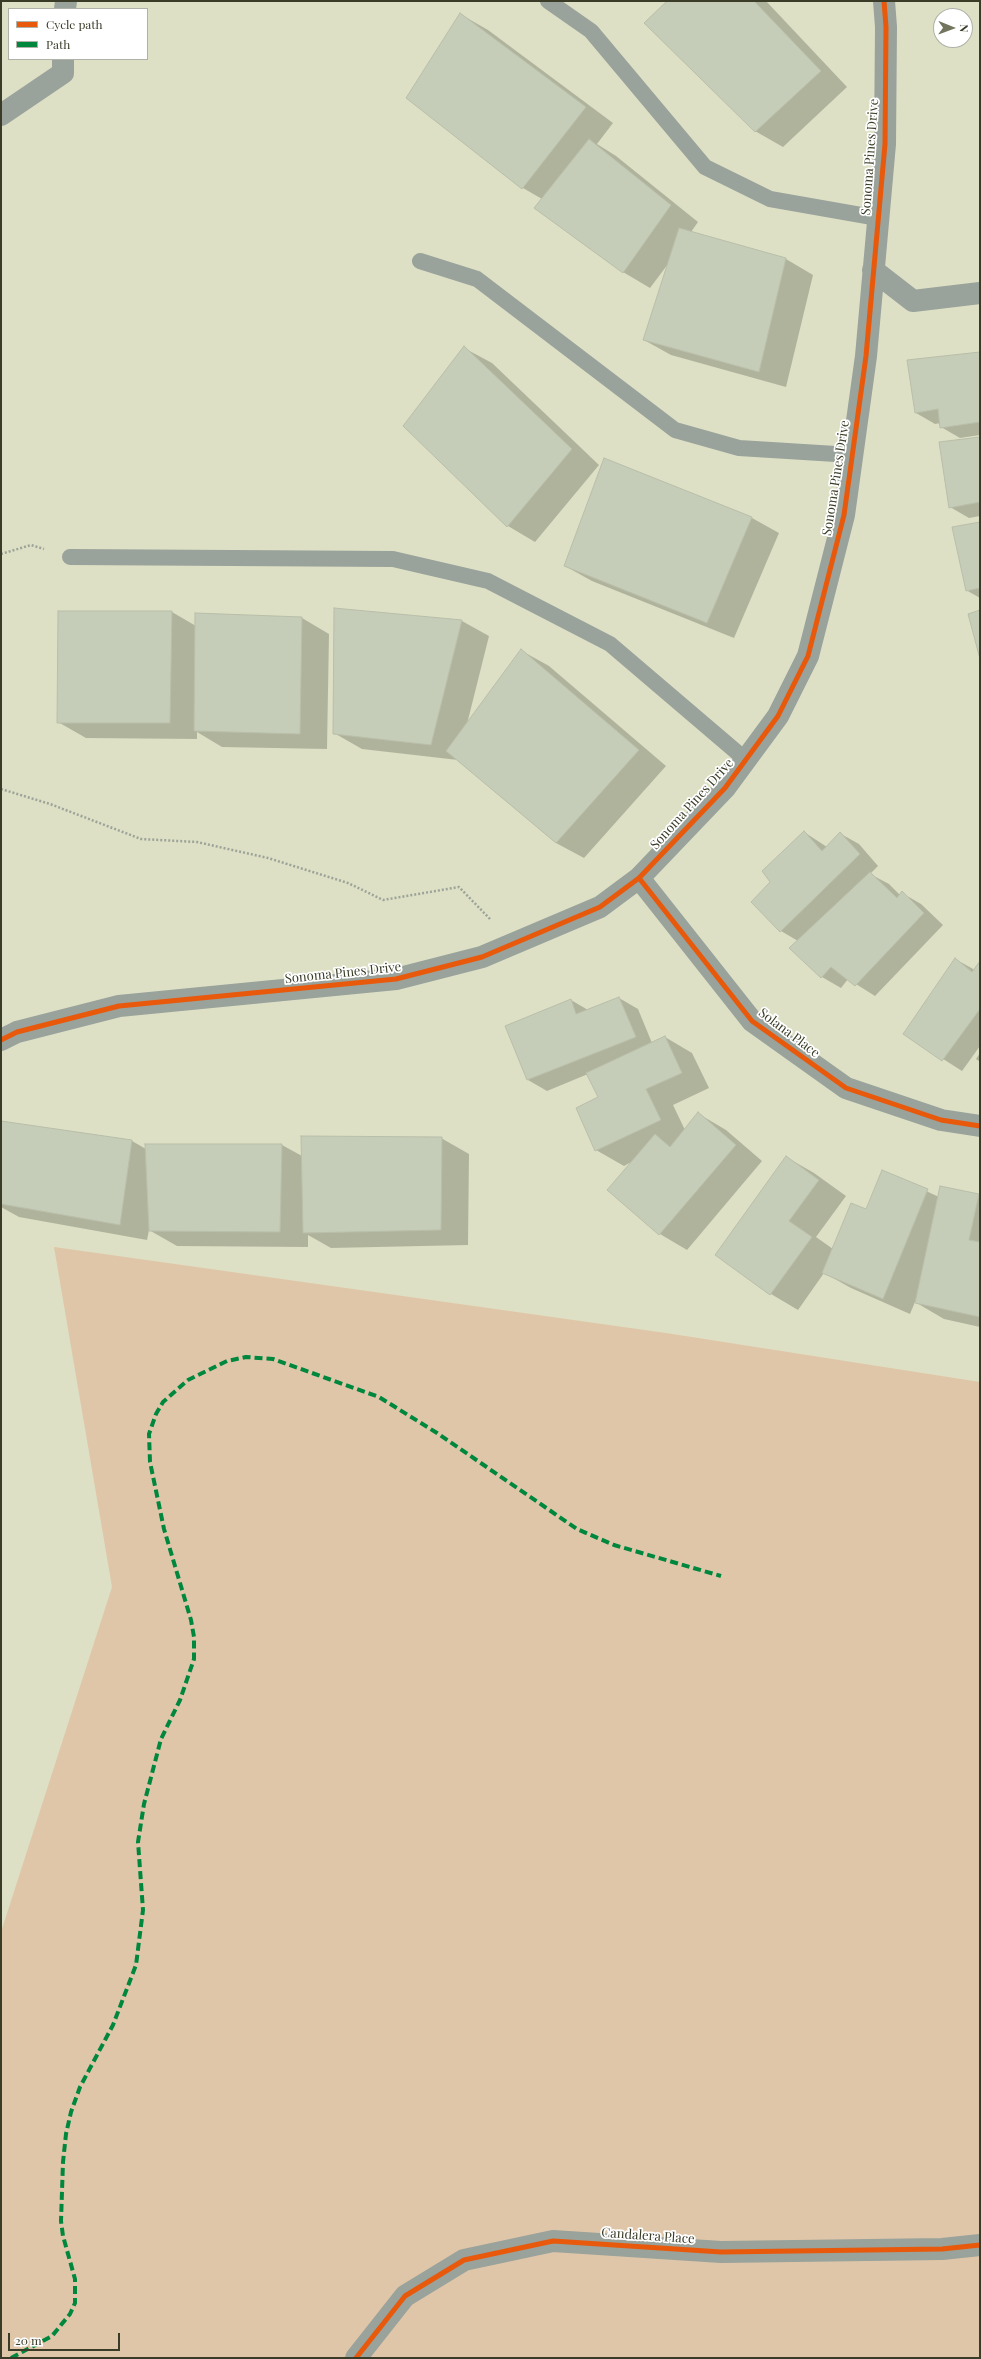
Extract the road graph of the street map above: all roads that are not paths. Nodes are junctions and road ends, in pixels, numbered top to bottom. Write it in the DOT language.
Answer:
graph roads {
  1 [pos="548,1"];
  2 [pos="884,1"];
  3 [pos="63,60"];
  4 [pos="1,115"];
  5 [pos="878,218"];
  6 [pos="420,261"];
  7 [pos="873,270"];
  8 [pos="980,293"];
  9 [pos="852,455"];
  10 [pos="70,557"];
  11 [pos="746,760"];
  12 [pos="640,878"];
  13 [pos="1,1040"];
  14 [pos="980,1126"];
  15 [pos="980,2245"];
  16 [pos="356,2358"];
  1 -- 5 [label="lane"];
  2 -- 5 [label="street, Sonoma Pines Drive"];
  3 -- 4 [label="street"];
  5 -- 7 [label="street, Sonoma Pines Drive"];
  6 -- 9 [label="lane"];
  7 -- 8 [label="street"];
  7 -- 9 [label="street, Sonoma Pines Drive"];
  9 -- 11 [label="street, Sonoma Pines Drive"];
  10 -- 11 [label="lane"];
  11 -- 12 [label="street, Sonoma Pines Drive"];
  12 -- 13 [label="street, Sonoma Pines Drive"];
  12 -- 14 [label="street, Solana Place"];
  15 -- 16 [label="street, Candalera Place"];
}
